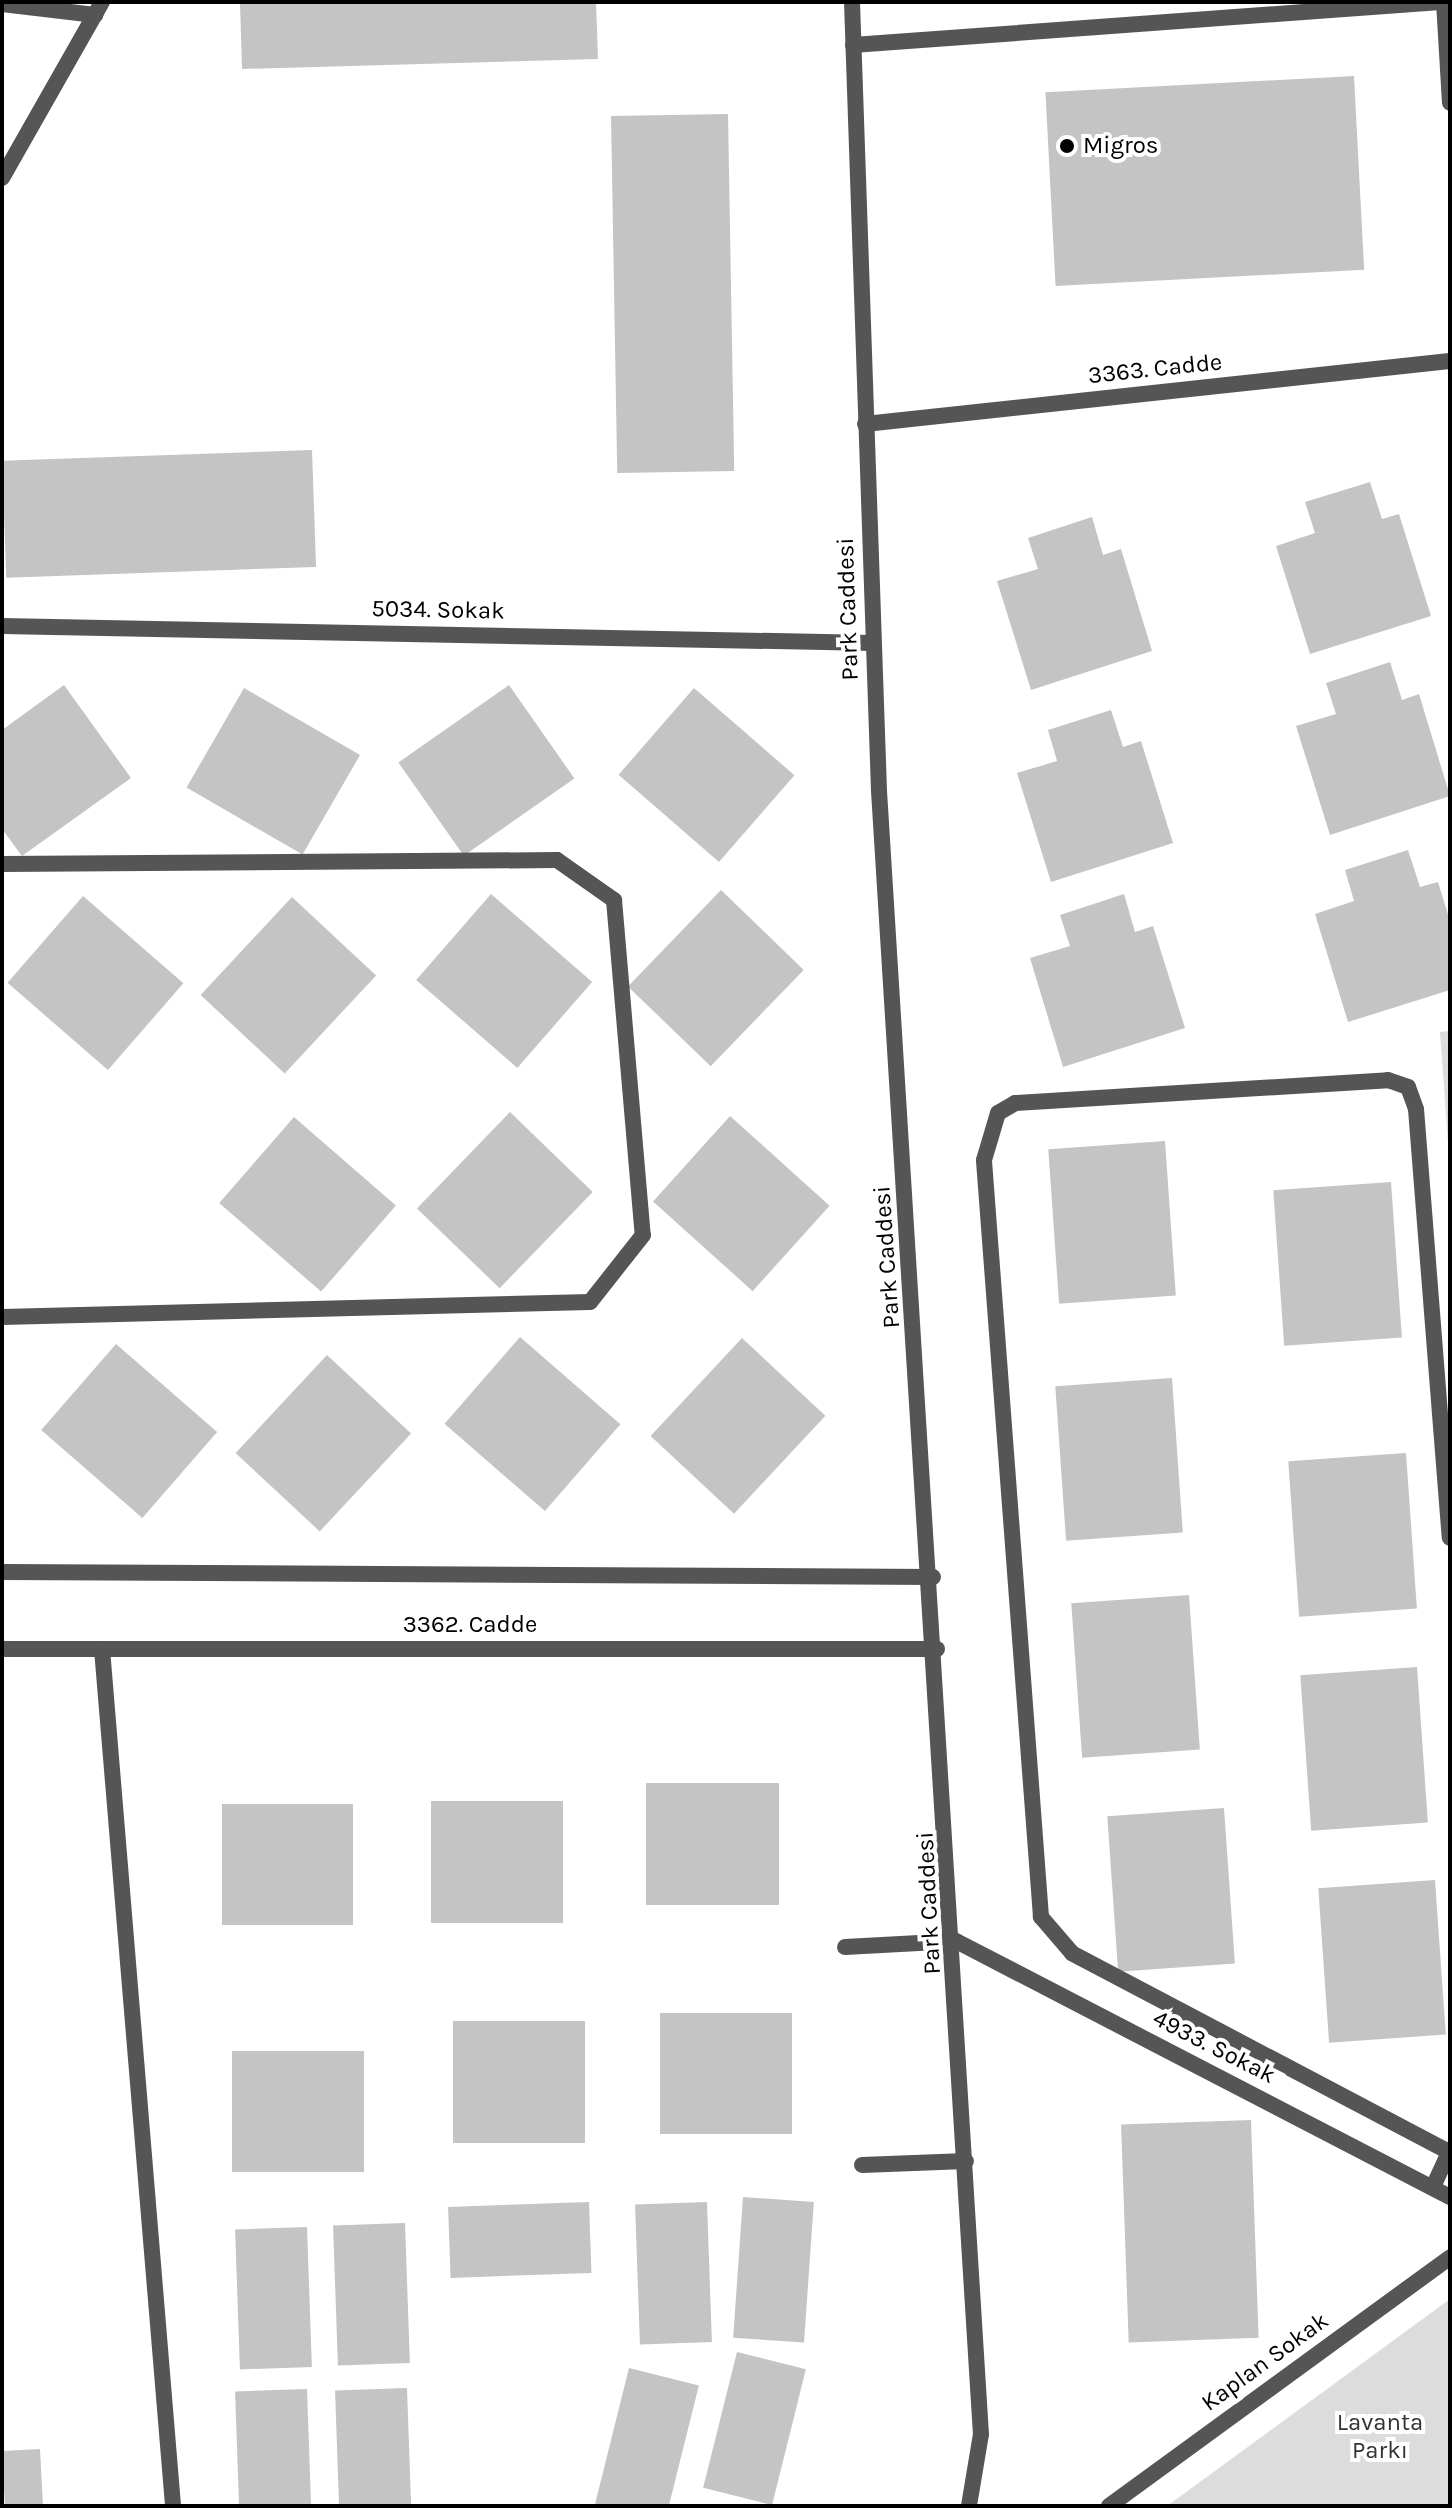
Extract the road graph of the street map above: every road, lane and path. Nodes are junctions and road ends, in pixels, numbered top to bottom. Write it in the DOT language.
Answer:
graph roads {
  1 [pos="852,2"];
  2 [pos="1442,2"];
  3 [pos="2,4"];
  4 [pos="98,8"];
  5 [pos="853,45"];
  6 [pos="1450,103"];
  7 [pos="2,178"];
  8 [pos="1450,361"];
  9 [pos="865,424"];
  10 [pos="2,626"];
  11 [pos="873,643"];
  12 [pos="2,864"];
  13 [pos="2,1317"];
  14 [pos="1450,1538"];
  15 [pos="2,1572"];
  16 [pos="933,1577"];
  17 [pos="2,1649"];
  18 [pos="102,1649"];
  19 [pos="937,1649"];
  20 [pos="956,1941"];
  21 [pos="845,1947"];
  22 [pos="1449,2151"];
  23 [pos="966,2161"];
  24 [pos="862,2165"];
  25 [pos="1433,2187"];
  26 [pos="1450,2197"];
  27 [pos="1450,2257"];
  28 [pos="173,2506"];
  29 [pos="969,2506"];
  30 [pos="1109,2506"];
  1 -- 5 [label="street, Park Caddesi"];
  2 -- 5 [label="street"];
  2 -- 6 [label="street"];
  3 -- 4 [label="street"];
  4 -- 7 [label="street"];
  5 -- 9 [label="street, Park Caddesi"];
  8 -- 9 [label="street, 3363. Cadde"];
  9 -- 11 [label="street, Park Caddesi"];
  10 -- 11 [label="street, 5034. Sokak"];
  11 -- 16 [label="street, Park Caddesi"];
  12 -- 13 [label="street"];
  14 -- 22 [label="street"];
  15 -- 16 [label="street, 3362. Cadde"];
  16 -- 19 [label="street, Park Caddesi"];
  17 -- 18 [label="street, 3362. Cadde"];
  18 -- 19 [label="street, 3362. Cadde"];
  18 -- 28 [label="street"];
  19 -- 20 [label="street, Park Caddesi"];
  20 -- 21 [label="street"];
  20 -- 23 [label="street, Park Caddesi"];
  20 -- 25 [label="street, 4933. Sokak"];
  22 -- 25 [label="street"];
  23 -- 24 [label="street"];
  23 -- 29 [label="street, Park Caddesi"];
  25 -- 26 [label="street, 4933. Sokak"];
  27 -- 30 [label="street, Kaplan Sokak"];
}
